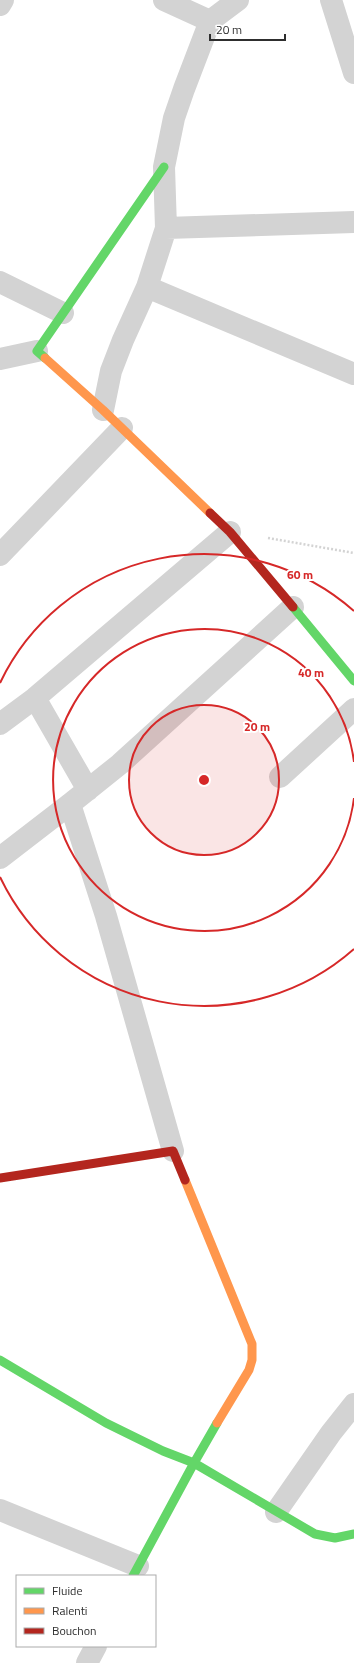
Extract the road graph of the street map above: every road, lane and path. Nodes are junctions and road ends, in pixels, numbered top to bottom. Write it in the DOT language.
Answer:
graph roads {
  1 [pos="3,0"];
  2 [pos="164,0"];
  3 [pos="238,0"];
  4 [pos="331,0"];
  5 [pos="0,5"];
  6 [pos="210,21"];
  7 [pos="354,73"];
  8 [pos="164,167"];
  9 [pos="354,222"];
  10 [pos="166,228"];
  11 [pos="0,282"];
  12 [pos="147,287"];
  13 [pos="63,313"];
  14 [pos="37,352"];
  15 [pos="0,359"];
  16 [pos="354,374"];
  17 [pos="103,410"];
  18 [pos="122,428"];
  19 [pos="230,532"];
  20 [pos="267,538"];
  21 [pos="354,553"];
  22 [pos="0,555"];
  23 [pos="293,607"];
  24 [pos="354,681"];
  25 [pos="35,698"];
  26 [pos="354,709"];
  27 [pos="0,724"];
  28 [pos="280,777"];
  29 [pos="88,790"];
  30 [pos="70,804"];
  31 [pos="0,858"];
  32 [pos="173,1151"];
  33 [pos="0,1178"];
  34 [pos="0,1360"];
  35 [pos="354,1404"];
  36 [pos="194,1463"];
  37 [pos="0,1510"];
  38 [pos="276,1512"];
  39 [pos="354,1534"];
  40 [pos="136,1571"];
  41 [pos="95,1647"];
  42 [pos="87,1663"];
  1 -- 5 [label="street"];
  2 -- 6 [label="street"];
  3 -- 6 [label="street"];
  4 -- 7 [label="street"];
  6 -- 8 [label="street"];
  8 -- 10 [label="street"];
  8 -- 13 [label="street"];
  9 -- 10 [label="street"];
  10 -- 12 [label="street"];
  11 -- 13 [label="street"];
  12 -- 16 [label="street"];
  12 -- 17 [label="street"];
  13 -- 14 [label="street"];
  14 -- 15 [label="street"];
  14 -- 17 [label="street"];
  17 -- 18 [label="street"];
  18 -- 19 [label="street"];
  18 -- 22 [label="street"];
  19 -- 23 [label="street"];
  19 -- 25 [label="street"];
  20 -- 21 [label="path"];
  23 -- 24 [label="street"];
  23 -- 29 [label="street"];
  25 -- 27 [label="street"];
  25 -- 29 [label="street"];
  26 -- 28 [label="street"];
  29 -- 30 [label="street"];
  30 -- 31 [label="street"];
  30 -- 32 [label="street"];
  32 -- 33 [label="street"];
  32 -- 36 [label="street"];
  34 -- 36 [label="street"];
  35 -- 38 [label="street"];
  36 -- 38 [label="street"];
  36 -- 40 [label="street"];
  37 -- 40 [label="street"];
  38 -- 39 [label="street"];
  41 -- 42 [label="street"];
}
